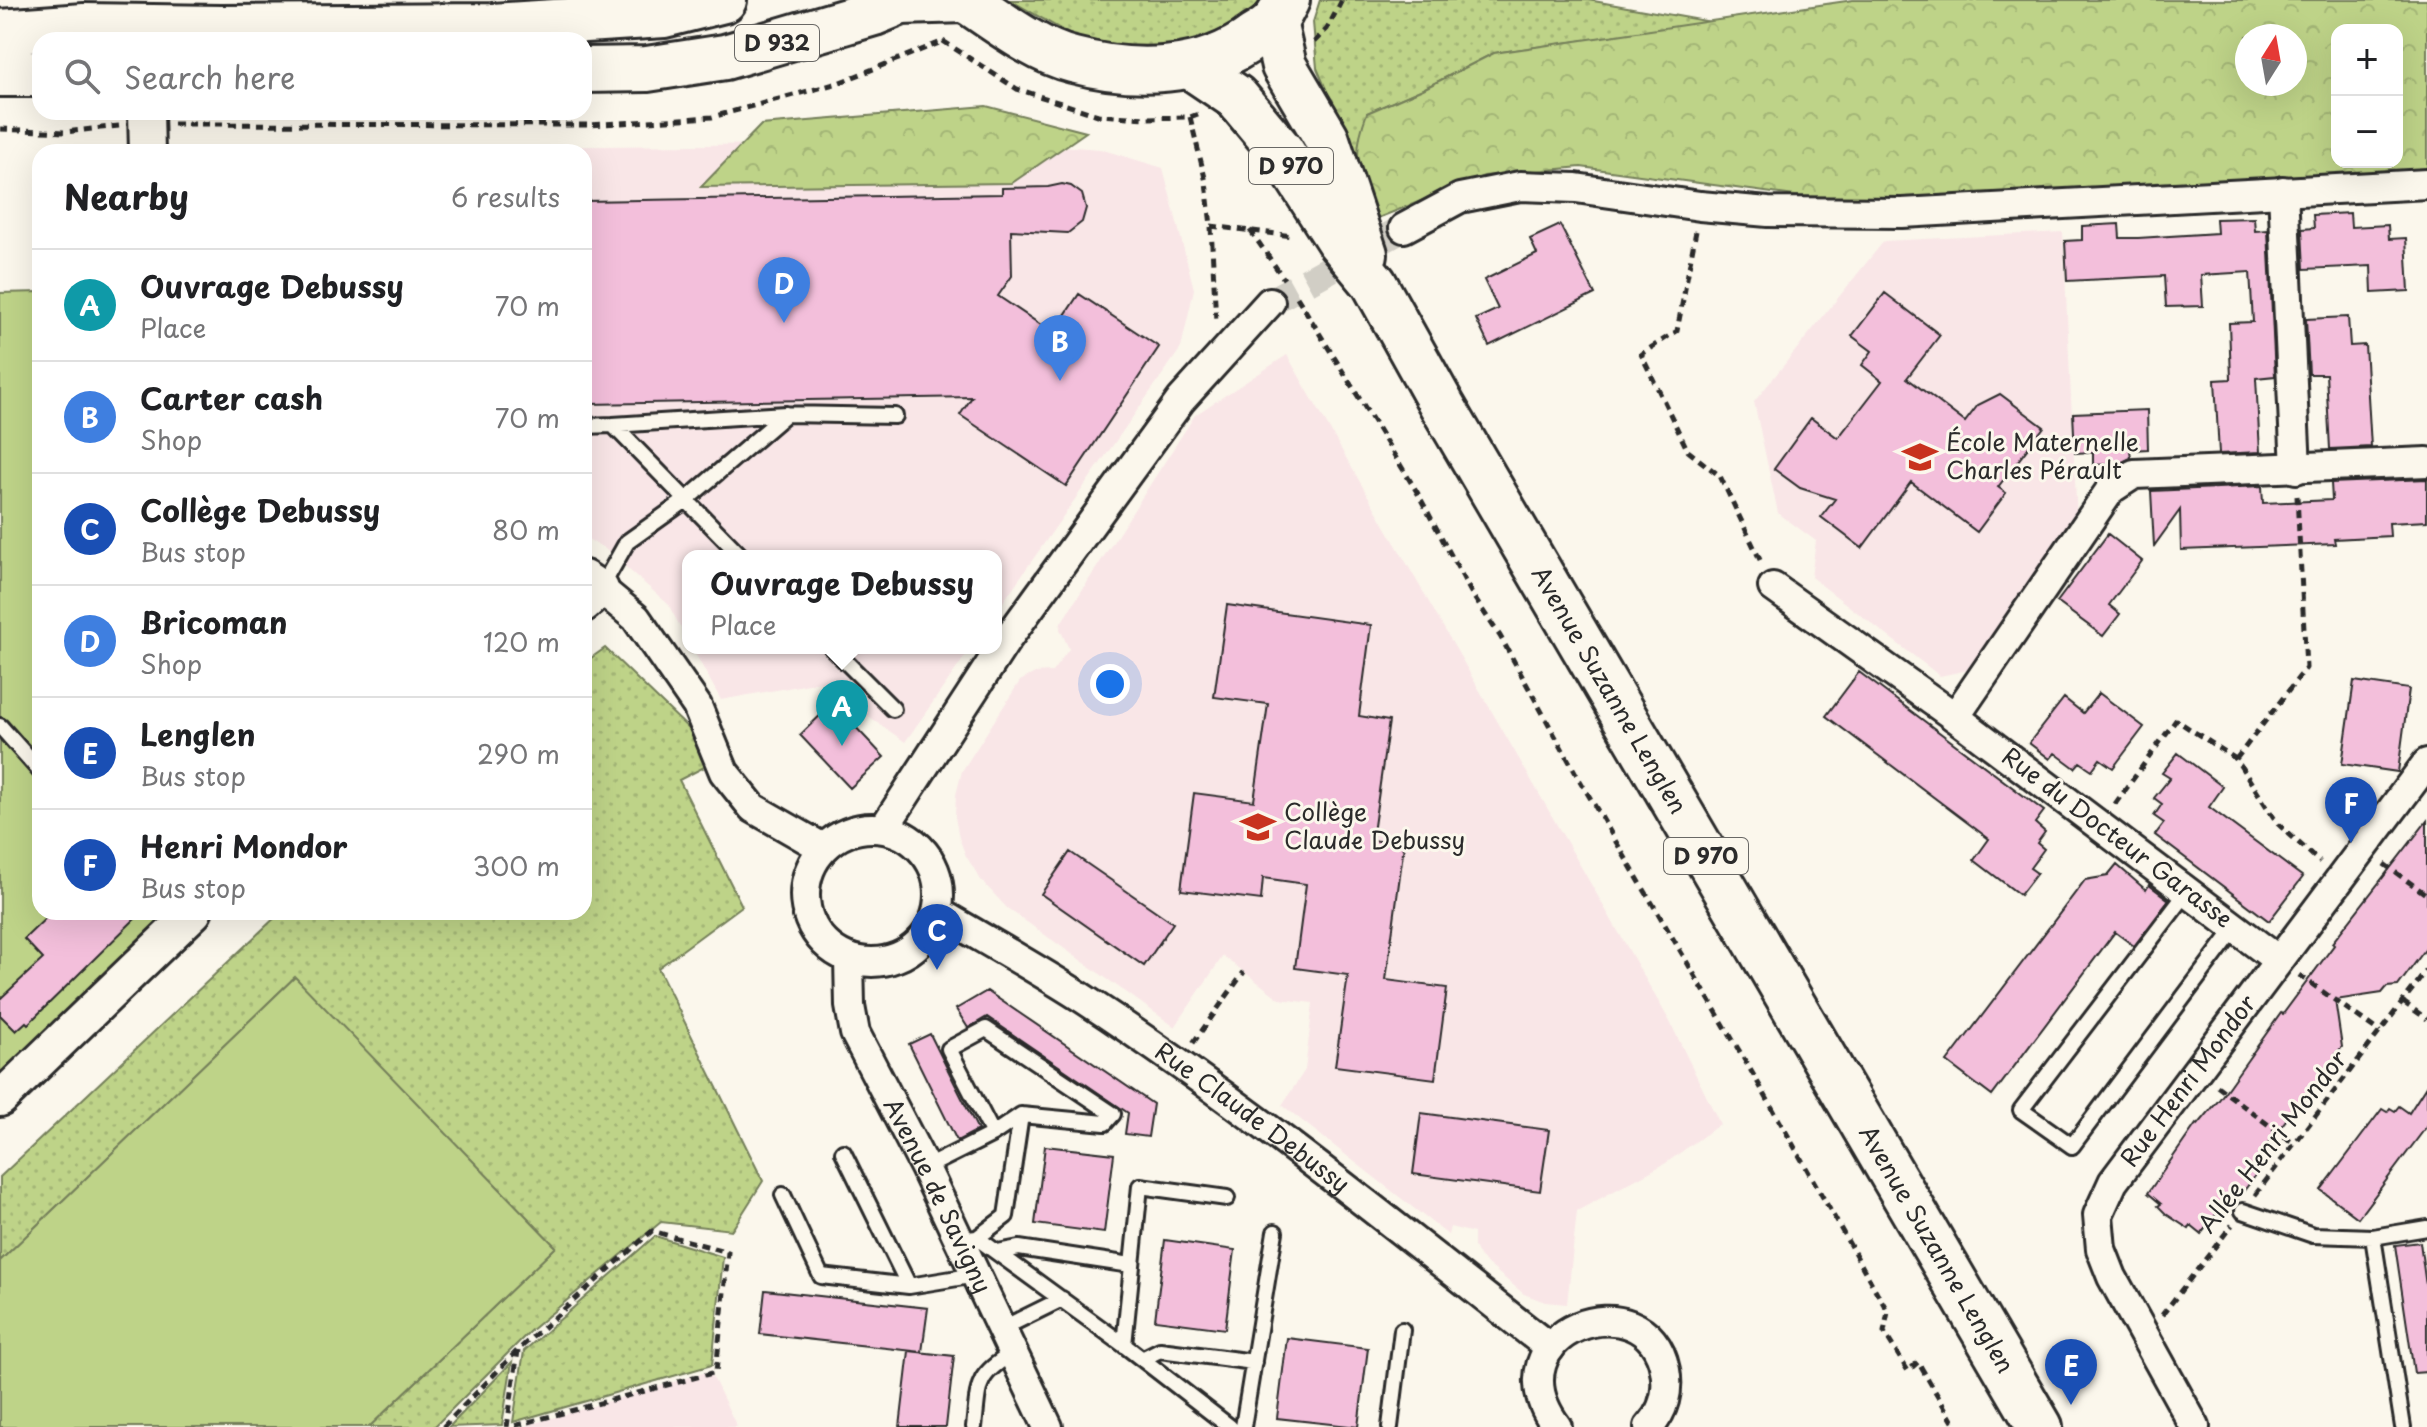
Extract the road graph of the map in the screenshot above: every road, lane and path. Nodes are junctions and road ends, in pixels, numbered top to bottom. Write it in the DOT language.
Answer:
graph roads {
  1 [pos="724,0"];
  2 [pos="966,0"];
  3 [pos="1281,11"];
  4 [pos="143,23"];
  5 [pos="0,32"];
  6 [pos="944,41"];
  7 [pos="1190,66"];
  8 [pos="592,70"];
  9 [pos="0,74"];
  10 [pos="32,74"];
  11 [pos="1190,117"];
  12 [pos="0,129"];
  13 [pos="146,129"];
  14 [pos="2427,184"];
  15 [pos="2283,191"];
  16 [pos="1700,206"];
  17 [pos="1211,226"];
  18 [pos="1404,228"];
  19 [pos="1374,283"];
  20 [pos="1284,292"];
  21 [pos="1216,331"];
  22 [pos="786,414"];
  23 [pos="895,416"];
  24 [pos="613,425"];
  25 [pos="592,426"];
  26 [pos="2427,462"];
  27 [pos="2296,469"];
  28 [pos="686,500"];
  29 [pos="735,550"];
  30 [pos="592,587"];
  31 [pos="1773,587"];
  32 [pos="592,591"];
  33 [pos="1002,647"];
  34 [pos="838,654"];
  35 [pos="997,654"];
  36 [pos="893,709"];
  37 [pos="1955,717"];
  38 [pos="0,726"];
  39 [pos="2236,759"];
  40 [pos="32,762"];
  41 [pos="2427,763"];
  42 [pos="2100,824"];
  43 [pos="884,828"];
  44 [pos="823,848"];
  45 [pos="2364,849"];
  46 [pos="2340,880"];
  47 [pos="2188,891"];
  48 [pos="2427,895"];
  49 [pos="938,912"];
  50 [pos="177,920"];
  51 [pos="2236,927"];
  52 [pos="849,958"];
  53 [pos="2278,960"];
  54 [pos="2427,970"];
  55 [pos="1244,972"];
  56 [pos="2403,1002"];
  57 [pos="2427,1019"];
  58 [pos="2380,1032"];
  59 [pos="1178,1063"];
  60 [pos="2198,1071"];
  61 [pos="0,1099"];
  62 [pos="1021,1115"];
  63 [pos="993,1134"];
  64 [pos="2294,1144"];
  65 [pos="843,1152"];
  66 [pos="925,1168"];
  67 [pos="783,1195"];
  68 [pos="1227,1198"];
  69 [pos="2243,1211"];
  70 [pos="2427,1228"];
  71 [pos="1275,1232"];
  72 [pos="2373,1237"];
  73 [pos="968,1239"];
  74 [pos="998,1252"];
  75 [pos="1131,1265"];
  76 [pos="976,1275"];
  77 [pos="909,1286"];
  78 [pos="1062,1299"];
  79 [pos="1402,1330"];
  80 [pos="2146,1335"];
  81 [pos="1007,1341"];
  82 [pos="1124,1345"];
  83 [pos="1550,1348"];
  84 [pos="518,1350"];
  85 [pos="1142,1359"];
  86 [pos="1254,1362"];
  87 [pos="443,1427"];
  88 [pos="509,1427"];
  89 [pos="974,1427"];
  90 [pos="1048,1427"];
  91 [pos="1230,1427"];
  92 [pos="1243,1427"];
  93 [pos="1390,1427"];
  94 [pos="1557,1427"];
  95 [pos="1649,1427"];
  96 [pos="1956,1427"];
  97 [pos="2040,1427"];
  98 [pos="2195,1427"];
  99 [pos="2403,1427"];
  1 -- 4 [label="main road, D 932"];
  2 -- 7 [label="main road"];
  2 -- 8 [label="main road, D 932"];
  3 -- 7 [label="main road"];
  3 -- 19 [label="main road, Avenue Suzanne Lenglen / D 970"];
  4 -- 5 [label="main road, D 932"];
  6 -- 13 [label="path"];
  7 -- 19 [label="main road, Avenue Suzanne Lenglen / D 970"];
  9 -- 10 [label="main road"];
  11 -- 17 [label="path"];
  12 -- 13 [label="path"];
  14 -- 15 [label="street"];
  15 -- 16 [label="street"];
  15 -- 27 [label="street"];
  16 -- 18 [label="street"];
  16 -- 31 [label="path"];
  17 -- 20 [label="path"];
  17 -- 21 [label="path"];
  19 -- 97 [label="main road, Avenue Suzanne Lenglen / D 970"];
  20 -- 33 [label="street"];
  20 -- 96 [label="path"];
  22 -- 23 [label="lane"];
  22 -- 24 [label="lane"];
  22 -- 28 [label="lane"];
  24 -- 25 [label="lane"];
  24 -- 28 [label="lane"];
  26 -- 27 [label="street"];
  27 -- 37 [label="street"];
  27 -- 39 [label="path"];
  28 -- 29 [label="lane"];
  28 -- 30 [label="lane"];
  31 -- 37 [label="street, Rue du Docteur Garasse"];
  32 -- 44 [label="street"];
  34 -- 36 [label="lane"];
  35 -- 43 [label="street"];
  37 -- 42 [label="street, Rue du Docteur Garasse"];
  38 -- 40 [label="lane"];
  39 -- 42 [label="path"];
  39 -- 46 [label="path"];
  41 -- 45 [label="street, Rue Henri Mondor"];
  42 -- 47 [label="street, Rue du Docteur Garasse"];
  43 -- 44 [label="street"];
  43 -- 49 [label="street"];
  44 -- 52 [label="street"];
  45 -- 46 [label="street, Rue Henri Mondor"];
  45 -- 48 [label="path"];
  46 -- 53 [label="street, Rue Henri Mondor"];
  47 -- 51 [label="street, Rue du Docteur Garasse"];
  47 -- 51 [label="lane"];
  49 -- 52 [label="street"];
  49 -- 59 [label="street, Rue Claude Debussy"];
  50 -- 61 [label="street"];
  51 -- 53 [label="street, Rue du Docteur Garasse"];
  52 -- 66 [label="street, Avenue de Savigny"];
  53 -- 58 [label="path"];
  53 -- 60 [label="street, Rue Henri Mondor"];
  54 -- 56 [label="path, Allée Henri Mondor"];
  55 -- 59 [label="path"];
  56 -- 57 [label="path"];
  56 -- 58 [label="path, Allée Henri Mondor"];
  58 -- 64 [label="path, Allée Henri Mondor"];
  59 -- 83 [label="street, Rue Claude Debussy"];
  60 -- 64 [label="path"];
  60 -- 80 [label="street, Rue Henri Mondor"];
  62 -- 63 [label="lane"];
  62 -- 63 [label="lane"];
  62 -- 73 [label="lane"];
  63 -- 66 [label="lane"];
  64 -- 69 [label="path, Allée Henri Mondor"];
  65 -- 77 [label="lane"];
  66 -- 73 [label="street, Avenue de Savigny"];
  67 -- 77 [label="lane"];
  68 -- 75 [label="lane"];
  69 -- 72 [label="lane"];
  69 -- 80 [label="path, Allée Henri Mondor"];
  70 -- 72 [label="lane"];
  71 -- 86 [label="lane"];
  72 -- 99 [label="lane"];
  73 -- 74 [label="lane"];
  73 -- 76 [label="street, Avenue de Savigny"];
  74 -- 75 [label="lane"];
  74 -- 78 [label="lane"];
  75 -- 82 [label="lane"];
  76 -- 77 [label="lane"];
  76 -- 81 [label="street, Avenue de Savigny"];
  78 -- 81 [label="lane"];
  78 -- 82 [label="lane"];
  79 -- 93 [label="lane"];
  80 -- 98 [label="street, Rue Henri Mondor"];
  81 -- 89 [label="lane"];
  81 -- 90 [label="street, Avenue de Savigny"];
  82 -- 85 [label="lane"];
  83 -- 94 [label="street"];
  83 -- 95 [label="street"];
  84 -- 87 [label="path"];
  84 -- 88 [label="path"];
  84 -- 88 [label="path"];
  85 -- 86 [label="lane"];
  85 -- 91 [label="lane"];
  86 -- 92 [label="lane"];
}
